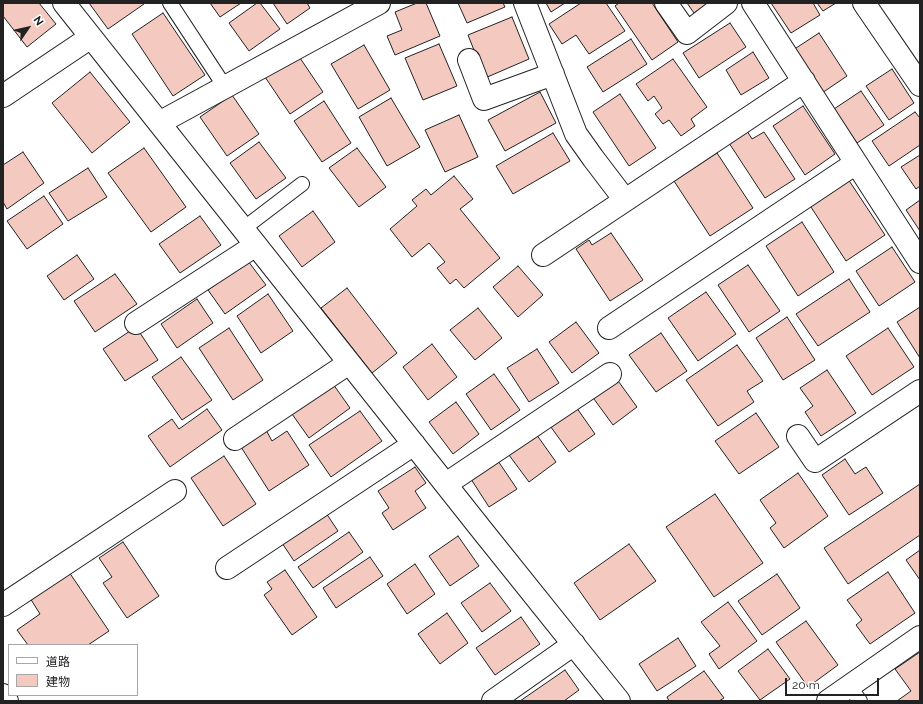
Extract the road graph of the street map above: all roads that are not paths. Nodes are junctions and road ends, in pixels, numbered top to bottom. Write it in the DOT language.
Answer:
graph roads {
  1 [pos="64,3"];
  2 [pos="170,3"];
  3 [pos="379,3"];
  4 [pos="524,3"];
  5 [pos="666,3"];
  6 [pos="726,3"];
  7 [pos="753,3"];
  8 [pos="864,3"];
  9 [pos="91,37"];
  10 [pos="469,60"];
  11 [pos="553,74"];
  12 [pos="804,81"];
  13 [pos="920,85"];
  14 [pos="225,87"];
  15 [pos="3,96"];
  16 [pos="159,123"];
  17 [pos="856,163"];
  18 [pos="302,184"];
  19 [pos="626,200"];
  20 [pos="249,237"];
  21 [pos="543,255"];
  22 [pos="920,262"];
  23 [pos="136,323"];
  24 [pos="608,328"];
  25 [pos="349,363"];
  26 [pos="610,374"];
  27 [pos="920,391"];
  28 [pos="798,436"];
  29 [pos="235,439"];
  30 [pos="414,444"];
  31 [pos="446,484"];
  32 [pos="174,490"];
  33 [pos="227,568"];
  34 [pos="3,605"];
  35 [pos="920,637"];
  36 [pos="574,644"];
  37 [pos="855,694"];
  38 [pos="3,695"];
  39 [pos="7,701"];
  40 [pos="493,701"];
  41 [pos="620,701"];
  42 [pos="828,701"];
  1 -- 9 [label="street"];
  2 -- 14 [label="lane"];
  3 -- 14 [label="street"];
  4 -- 11 [label="street"];
  5 -- 6 [label="street"];
  7 -- 12 [label="street"];
  8 -- 13 [label="street"];
  9 -- 15 [label="street"];
  9 -- 16 [label="street"];
  10 -- 11 [label="street"];
  11 -- 19 [label="street"];
  12 -- 17 [label="street"];
  12 -- 19 [label="street"];
  14 -- 16 [label="street"];
  16 -- 20 [label="street"];
  17 -- 22 [label="street"];
  17 -- 24 [label="street"];
  18 -- 20 [label="lane"];
  19 -- 21 [label="street"];
  20 -- 23 [label="street"];
  20 -- 25 [label="street"];
  25 -- 29 [label="street"];
  25 -- 30 [label="street"];
  26 -- 31 [label="street"];
  27 -- 28 [label="street"];
  30 -- 31 [label="street"];
  30 -- 33 [label="street"];
  31 -- 36 [label="street"];
  32 -- 34 [label="street"];
  35 -- 37 [label="street"];
  36 -- 40 [label="street"];
  36 -- 41 [label="street"];
  37 -- 42 [label="street"];
  38 -- 39 [label="street"];
}
